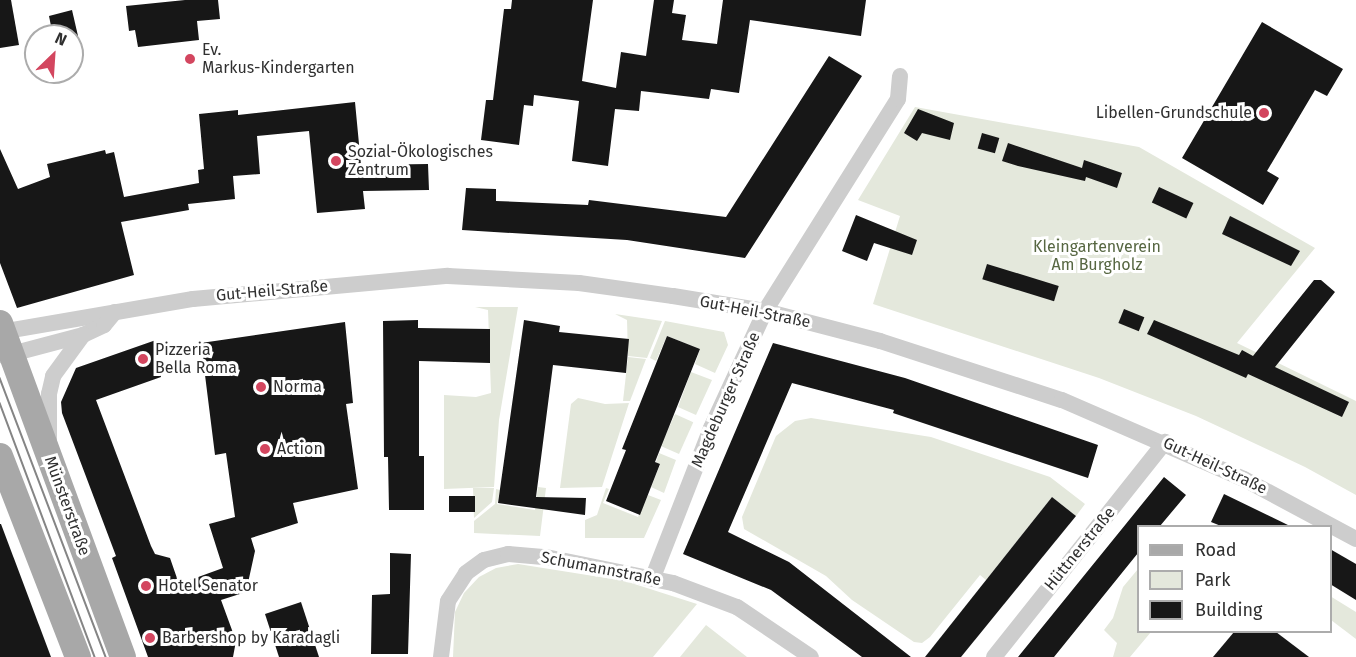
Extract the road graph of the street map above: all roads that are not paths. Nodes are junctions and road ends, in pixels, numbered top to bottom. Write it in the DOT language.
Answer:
graph roads {
  1 [pos="900,76"];
  2 [pos="765,311"];
  3 [pos="115,312"];
  4 [pos="1,329"];
  5 [pos="83,335"];
  6 [pos="7,356"];
  7 [pos="1165,442"];
  8 [pos="49,455"];
  9 [pos="0,456"];
  10 [pos="1328,525"];
  11 [pos="1332,527"];
  12 [pos="1356,539"];
  13 [pos="653,577"];
  14 [pos="78,657"];
  15 [pos="123,657"];
  16 [pos="441,657"];
  17 [pos="811,657"];
  18 [pos="994,657"];
  1 -- 2 [label="street, Magdeburger Straße"];
  2 -- 3 [label="street, Gut-Heil-Straße"];
  2 -- 7 [label="street, Gut-Heil-Straße"];
  2 -- 13 [label="street, Magdeburger Straße"];
  3 -- 4 [label="street, Gut-Heil-Straße"];
  3 -- 5 [label="street, Gut-Heil-Straße"];
  4 -- 6 [label="main road, Münsterstraße"];
  5 -- 6 [label="street, Gut-Heil-Straße"];
  5 -- 8 [label="street, Gut-Heil-Straße"];
  6 -- 8 [label="main road, Münsterstraße"];
  7 -- 10 [label="street, Gut-Heil-Straße"];
  7 -- 18 [label="street, Hüttnerstraße"];
  8 -- 15 [label="main road, Münsterstraße"];
  9 -- 14 [label="main road"];
  11 -- 12 [label="street, Gut-Heil-Straße"];
  13 -- 16 [label="street, Schumannstraße"];
  13 -- 17 [label="street, Schumannstraße"];
}
